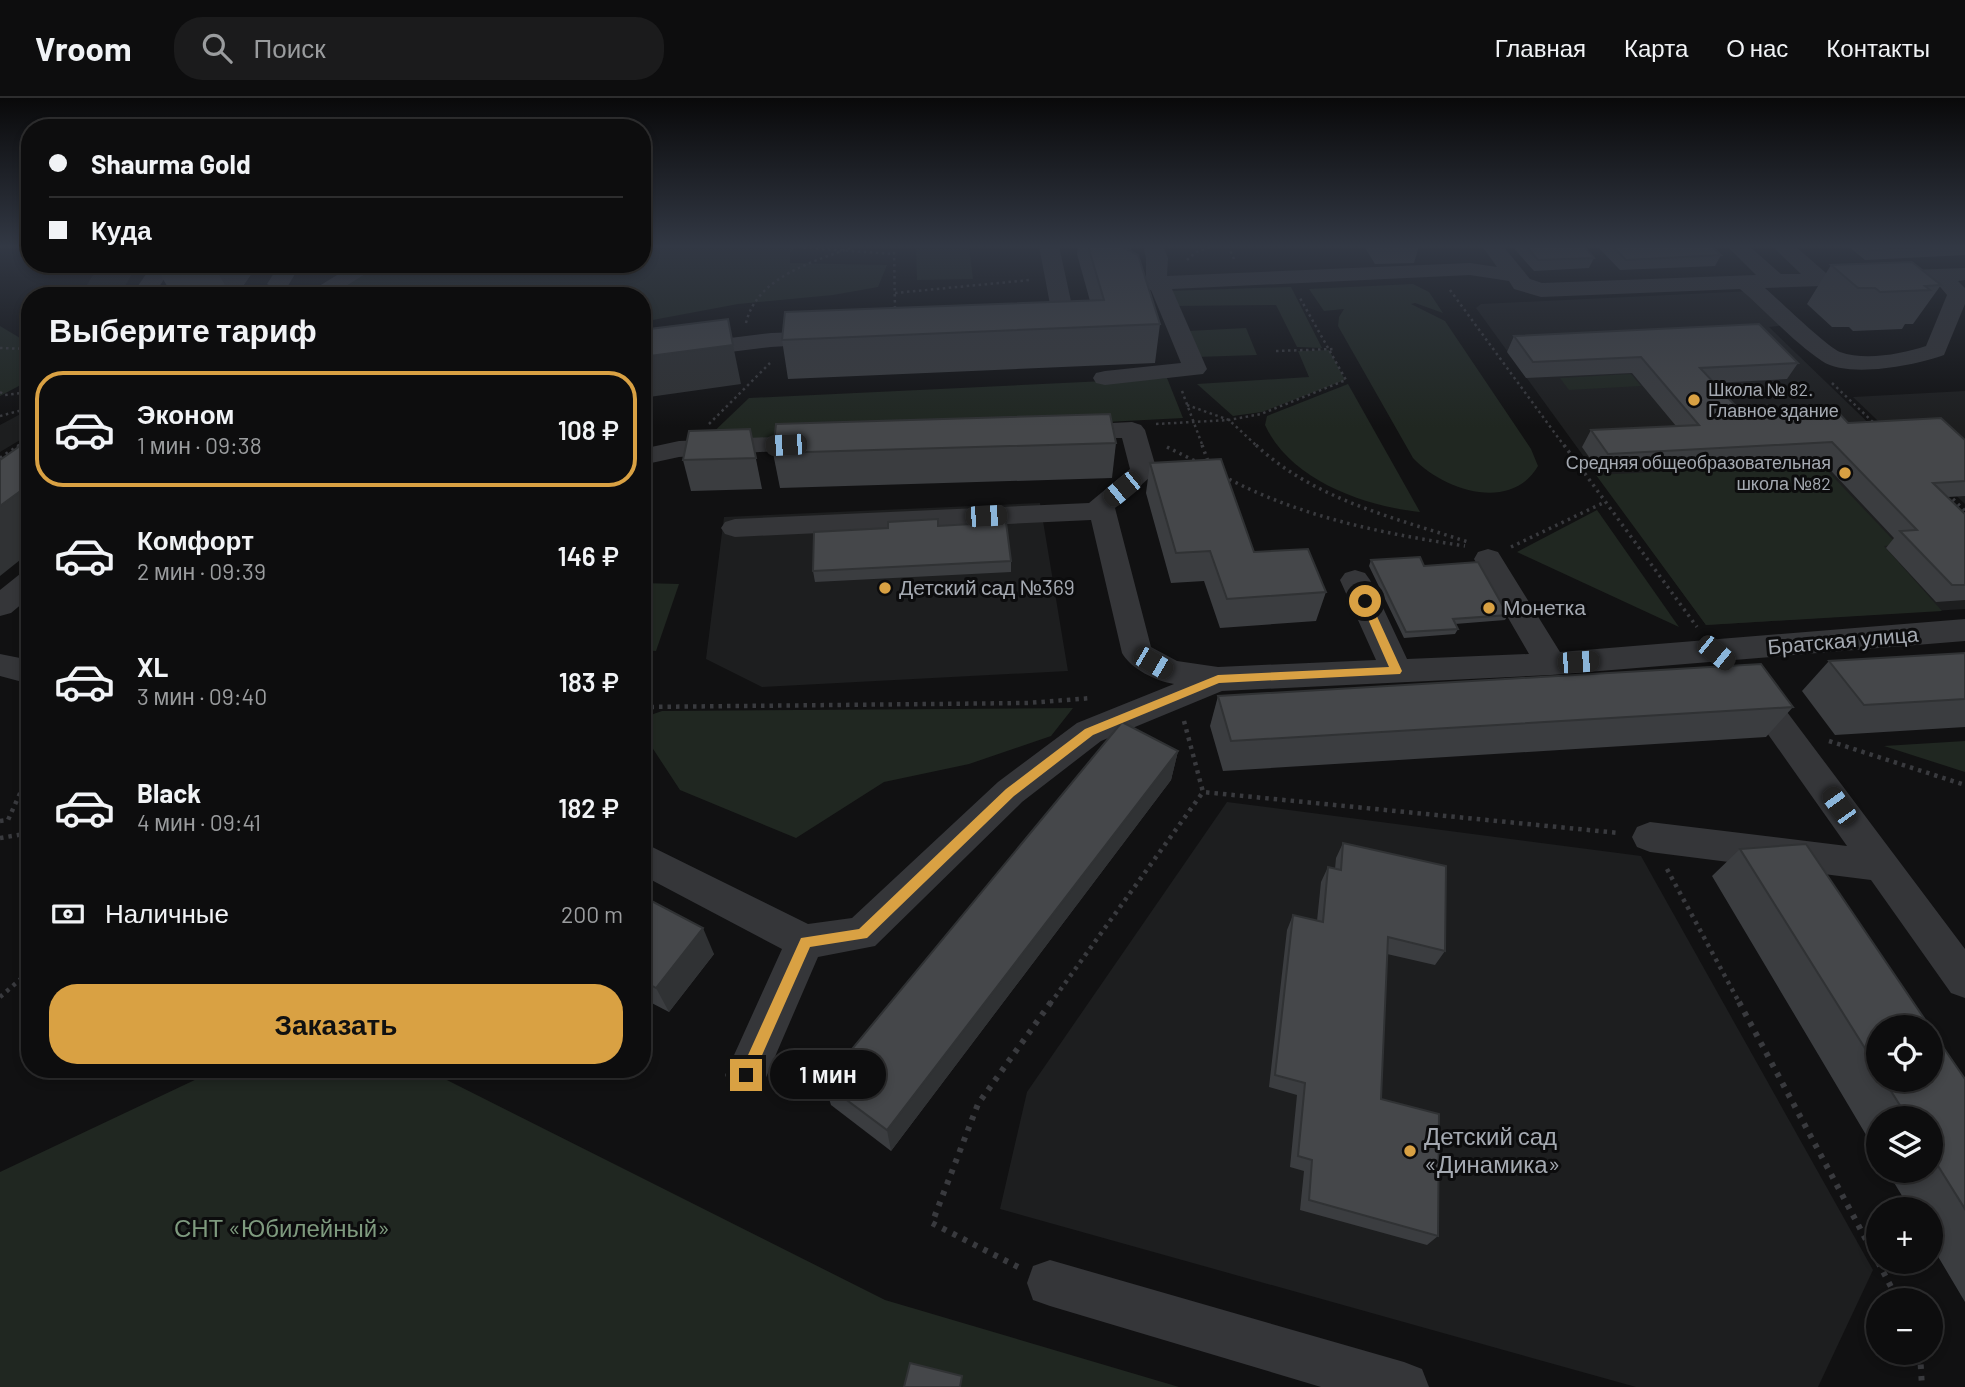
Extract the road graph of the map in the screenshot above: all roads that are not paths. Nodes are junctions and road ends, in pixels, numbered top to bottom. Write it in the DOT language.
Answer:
graph roads {
  1 [pos="1064,306"];
  2 [pos="1168,306"];
  3 [pos="1773,306"];
  4 [pos="1953,306"];
  5 [pos="1016,331"];
  6 [pos="854,337"];
  7 [pos="651,355"];
  8 [pos="1105,378"];
  9 [pos="1050,433"];
  10 [pos="844,442"];
  11 [pos="651,455"];
  12 [pos="1102,511"];
  13 [pos="735,528"];
  14 [pos="1494,555"];
  15 [pos="1355,580"];
  16 [pos="21,588"];
  17 [pos="0,606"];
  18 [pos="1965,630"];
  19 [pos="1716,653"];
  20 [pos="0,664"];
  21 [pos="1551,664"];
  22 [pos="21,670"];
  23 [pos="1396,671"];
  24 [pos="1218,679"];
  25 [pos="1650,837"];
  26 [pos="651,862"];
  27 [pos="1884,866"];
  28 [pos="805,942"];
  29 [pos="1965,981"];
  30 [pos="746,1075"];
  31 [pos="1050,1283"];
  32 [pos="1404,1387"];
  1 -- 5 [label="street"];
  2 -- 8 [label="street"];
  3 -- 4 [label="street"];
  6 -- 7 [label="street"];
  9 -- 12 [label="street"];
  10 -- 11 [label="street"];
  12 -- 13 [label="street"];
  12 -- 24 [label="street"];
  14 -- 21 [label="street"];
  15 -- 23 [label="street"];
  16 -- 17 [label="lane"];
  18 -- 19 [label="street, Братская улица"];
  19 -- 21 [label="street, Братская улица"];
  19 -- 27 [label="street"];
  20 -- 22 [label="street"];
  21 -- 23 [label="street, Братская улица"];
  23 -- 24 [label="street, Братская улица"];
  24 -- 28 [label="street"];
  25 -- 27 [label="street"];
  26 -- 28 [label="street"];
  27 -- 29 [label="street"];
  28 -- 30 [label="street"];
  31 -- 32 [label="street"];
}
